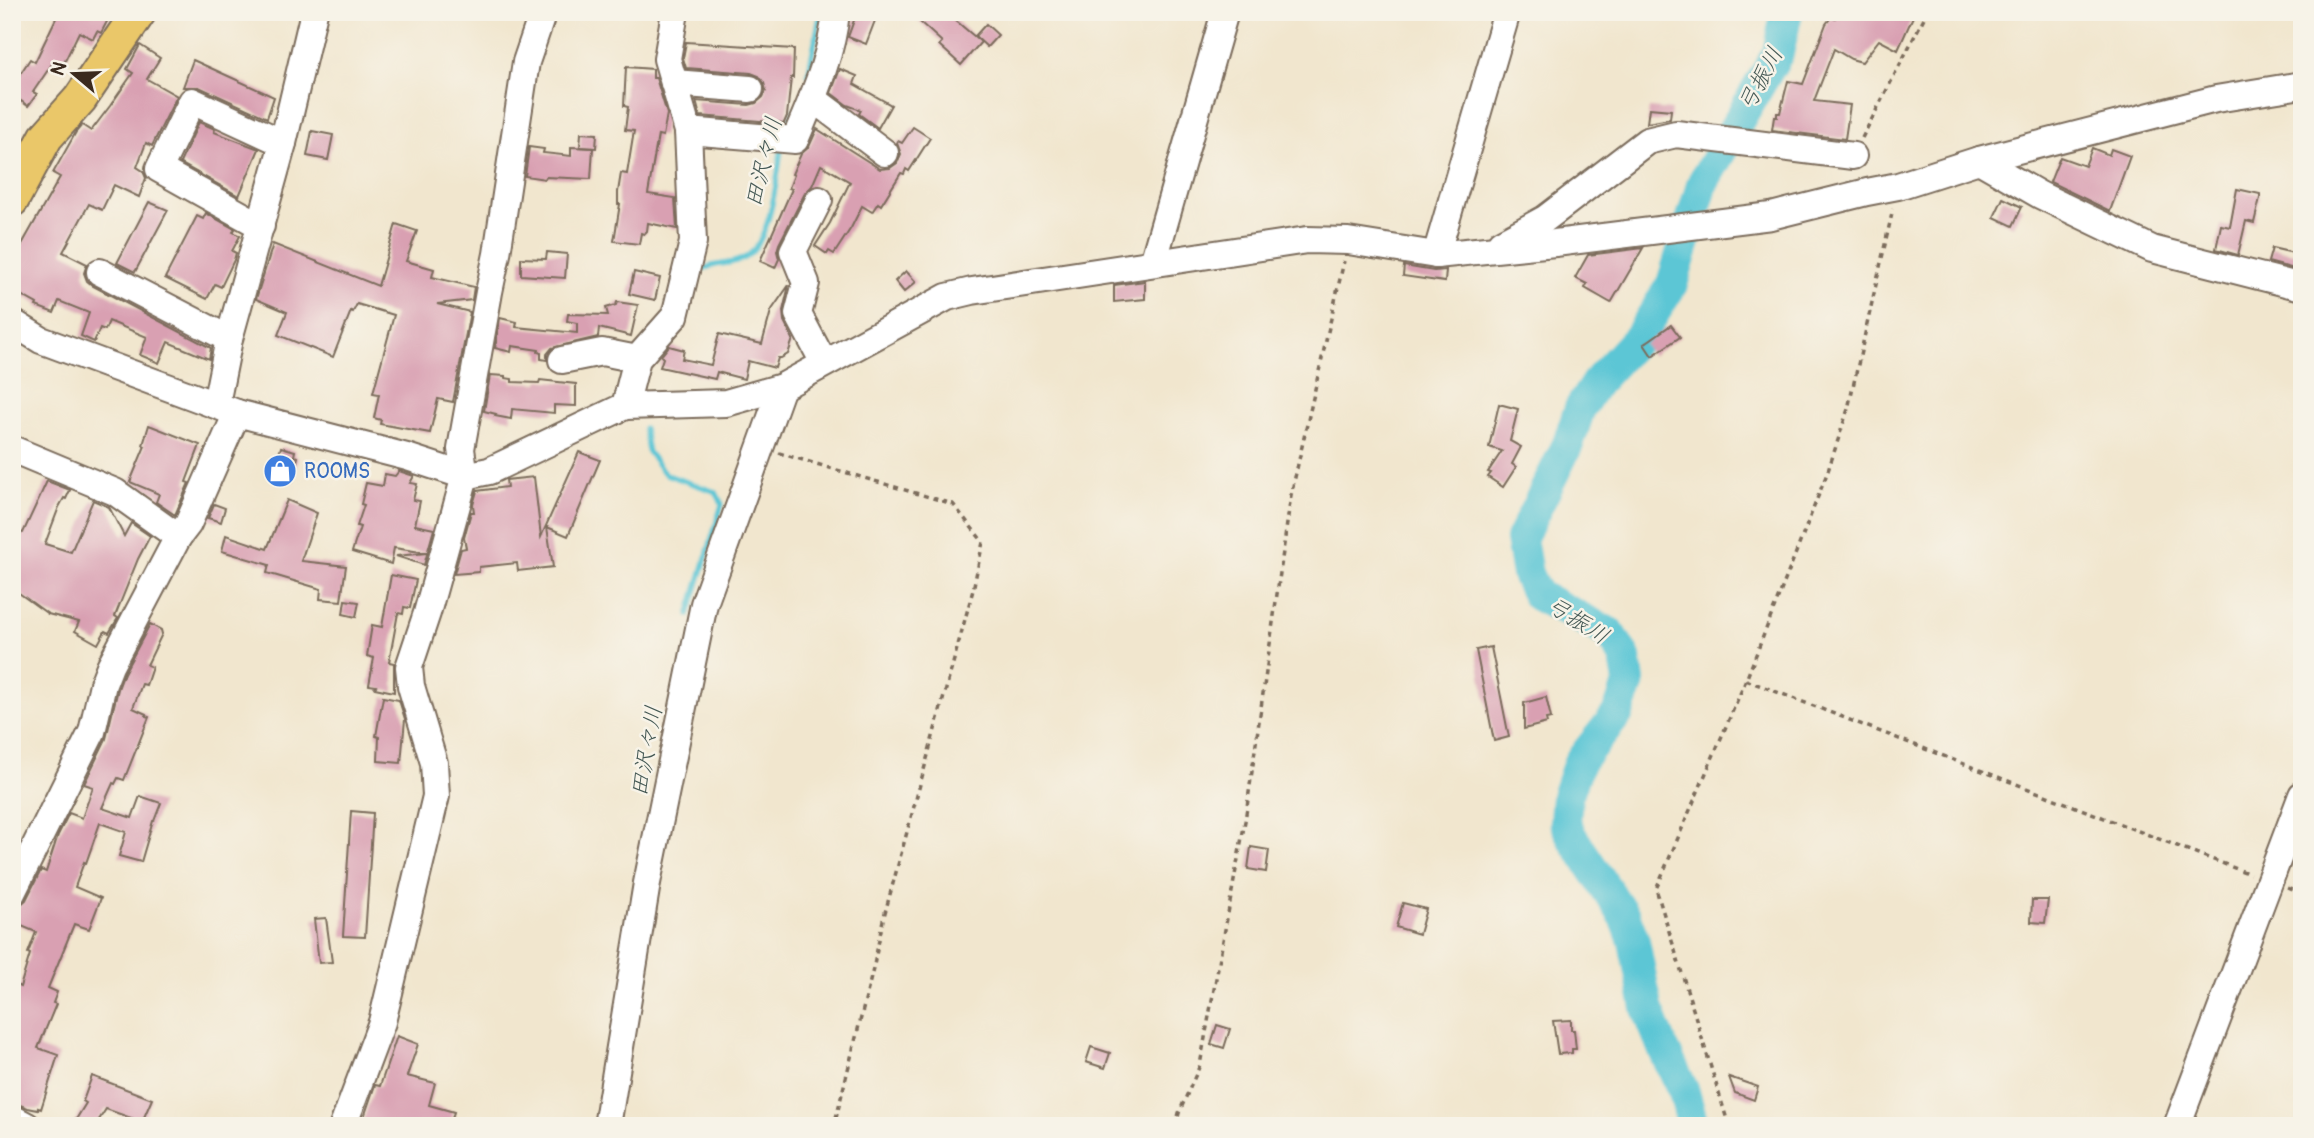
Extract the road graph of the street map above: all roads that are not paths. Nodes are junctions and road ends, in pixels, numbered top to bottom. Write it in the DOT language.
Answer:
graph roads {
  1 [pos="139,12"];
  2 [pos="314,12"];
  3 [pos="543,12"];
  4 [pos="675,12"];
  5 [pos="836,12"];
  6 [pos="1225,12"];
  7 [pos="1507,12"];
  8 [pos="674,83"];
  9 [pos="2302,85"];
  10 [pos="750,89"];
  11 [pos="812,98"];
  12 [pos="688,131"];
  13 [pos="283,143"];
  14 [pos="885,153"];
  15 [pos="1853,156"];
  16 [pos="1979,160"];
  17 [pos="12,200"];
  18 [pos="819,200"];
  19 [pos="261,226"];
  20 [pos="1491,248"];
  21 [pos="1436,255"];
  22 [pos="1153,263"];
  23 [pos="100,272"];
  24 [pos="2302,287"];
  25 [pos="12,322"];
  26 [pos="229,339"];
  27 [pos="637,359"];
  28 [pos="562,360"];
  29 [pos="824,363"];
  30 [pos="782,387"];
  31 [pos="625,406"];
  32 [pos="227,409"];
  33 [pos="12,449"];
  34 [pos="465,475"];
  35 [pos="178,537"];
  36 [pos="2302,795"];
  37 [pos="22,846"];
  38 [pos="12,893"];
  39 [pos="12,1118"];
  40 [pos="27,1126"];
  41 [pos="343,1126"];
  42 [pos="607,1126"];
  43 [pos="2177,1126"];
  1 -- 17 [label="main road"];
  2 -- 13 [label="street"];
  3 -- 34 [label="street"];
  4 -- 8 [label="street"];
  5 -- 11 [label="street"];
  6 -- 22 [label="street"];
  7 -- 21 [label="street"];
  8 -- 10 [label="street"];
  8 -- 12 [label="street"];
  9 -- 16 [label="street"];
  11 -- 12 [label="street"];
  11 -- 14 [label="street"];
  12 -- 27 [label="street"];
  13 -- 19 [label="street"];
  13 -- 19 [label="street"];
  15 -- 20 [label="street"];
  16 -- 20 [label="street"];
  16 -- 24 [label="street"];
  18 -- 29 [label="street"];
  19 -- 26 [label="street"];
  20 -- 21 [label="street"];
  21 -- 22 [label="street"];
  22 -- 29 [label="street"];
  23 -- 26 [label="street"];
  25 -- 32 [label="street"];
  26 -- 32 [label="street"];
  27 -- 28 [label="street"];
  27 -- 31 [label="street"];
  29 -- 30 [label="street"];
  30 -- 31 [label="street"];
  30 -- 42 [label="street"];
  31 -- 34 [label="street"];
  32 -- 34 [label="street"];
  32 -- 35 [label="street"];
  33 -- 35 [label="street"];
  34 -- 41 [label="street"];
  35 -- 37 [label="street"];
  36 -- 43 [label="street"];
  37 -- 38 [label="street"];
  39 -- 40 [label="street"];
}
